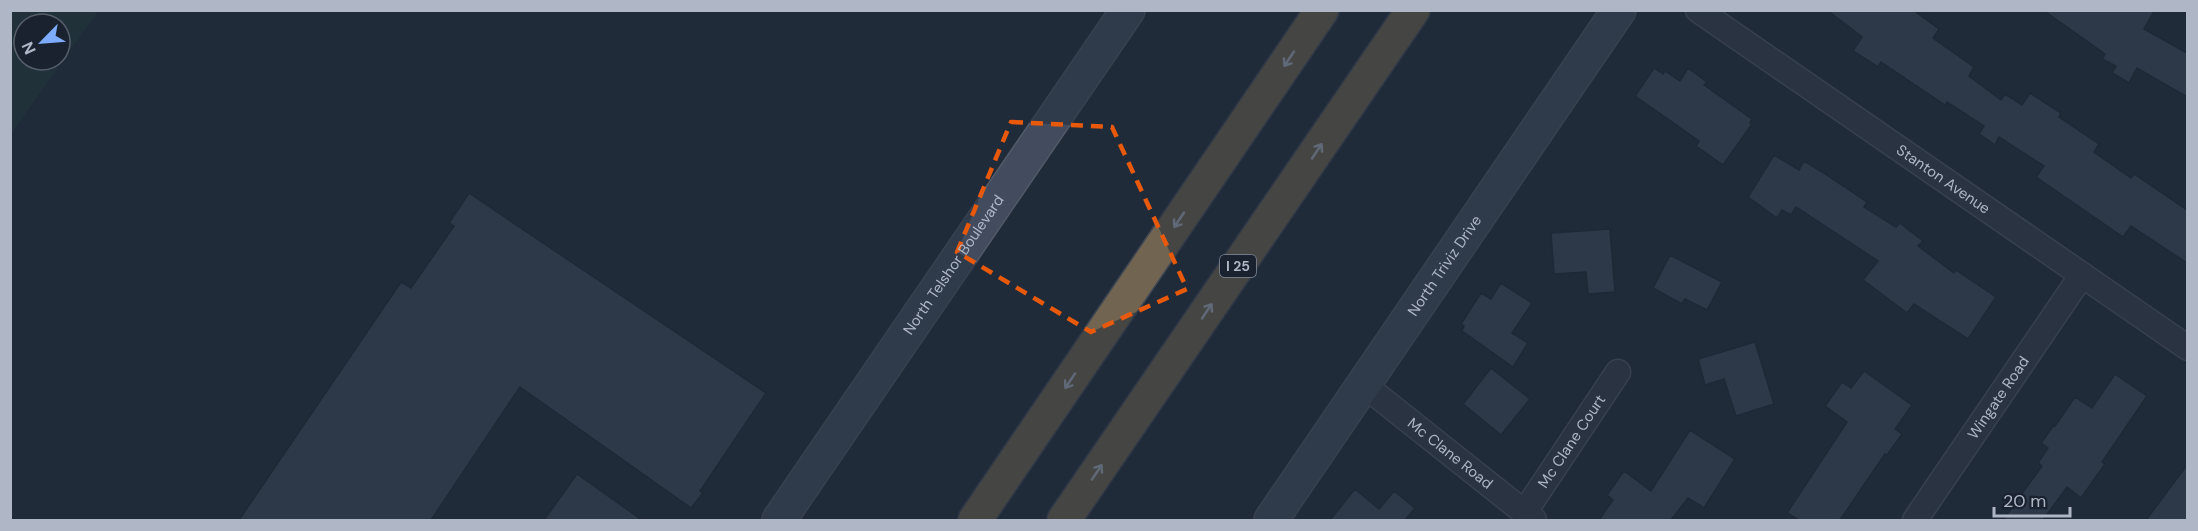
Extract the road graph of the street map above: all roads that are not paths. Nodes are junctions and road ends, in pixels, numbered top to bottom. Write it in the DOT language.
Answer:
graph roads {
  1 [pos="1128,10"];
  2 [pos="1322,10"];
  3 [pos="1413,10"];
  4 [pos="1619,10"];
  5 [pos="1698,10"];
  6 [pos="2082,275"];
  7 [pos="2187,348"];
  8 [pos="1618,372"];
  9 [pos="1364,385"];
  10 [pos="1529,517"];
  11 [pos="779,520"];
  12 [pos="975,520"];
  13 [pos="1064,520"];
  14 [pos="1271,520"];
  15 [pos="1915,520"];
  1 -- 11 [label="street, North Telshor Boulevard"];
  2 -- 12 [label="highway, one-way"];
  13 -- 3 [label="highway, I 25, one-way"];
  4 -- 9 [label="street, North Triviz Drive"];
  5 -- 6 [label="street, Stanton Avenue"];
  6 -- 7 [label="street, Stanton Avenue"];
  6 -- 15 [label="street, Wingate Road"];
  8 -- 10 [label="street, Mc Clane Court"];
  9 -- 10 [label="street, Mc Clane Road"];
  9 -- 14 [label="street, North Triviz Drive"];
}
